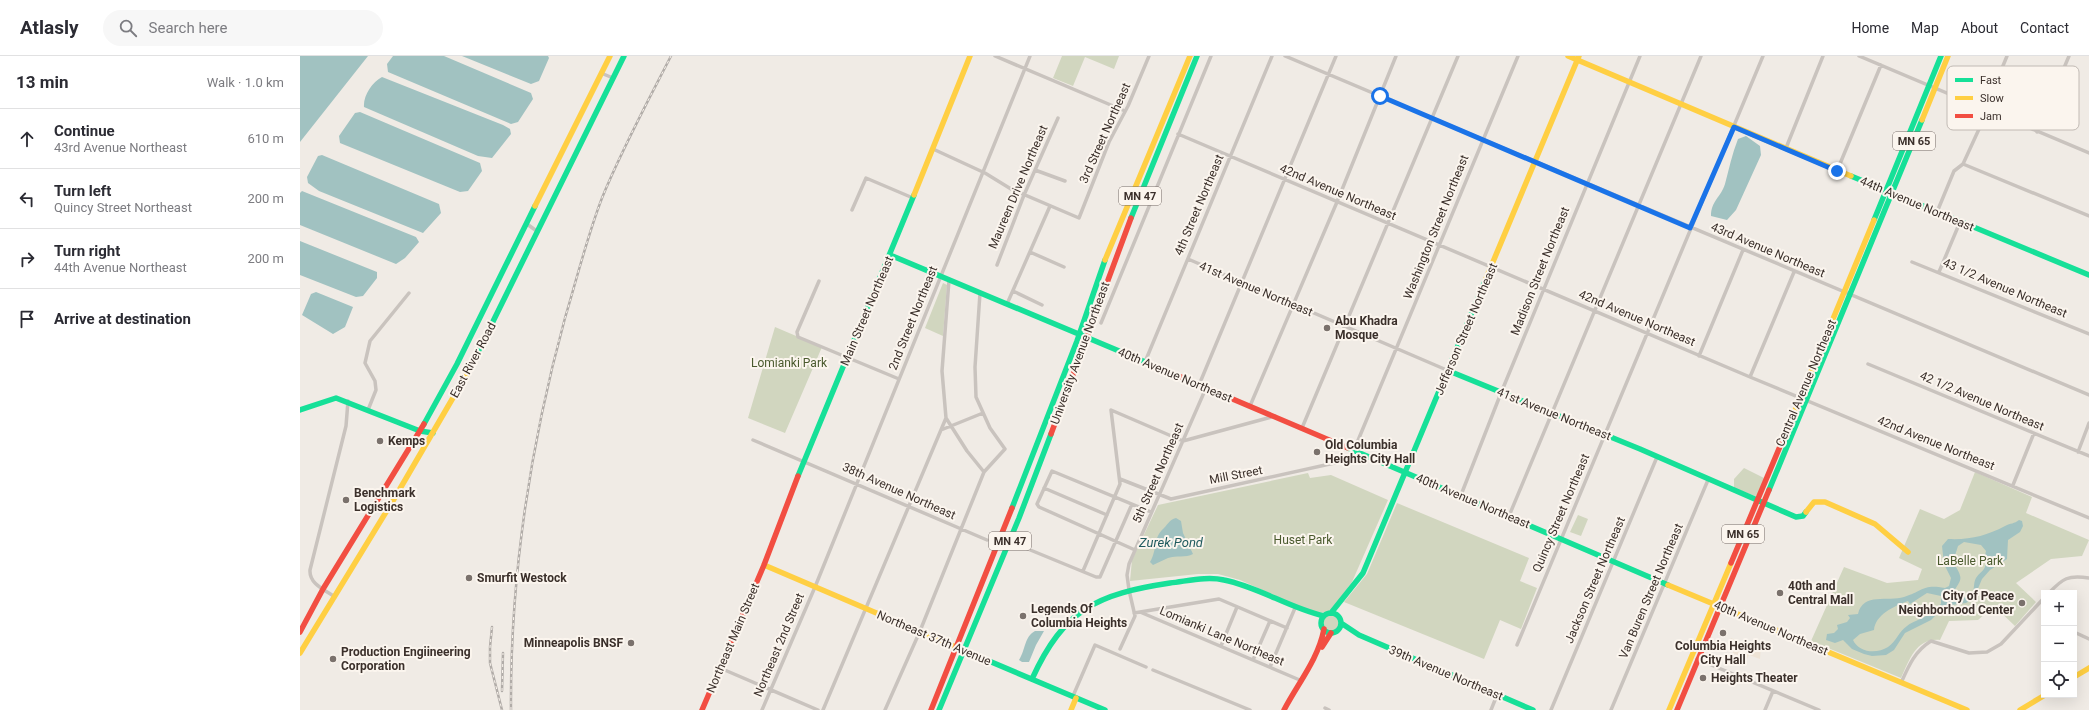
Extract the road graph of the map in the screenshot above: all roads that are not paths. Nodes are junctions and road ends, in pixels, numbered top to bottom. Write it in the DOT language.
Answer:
graph roads {
  1 [pos="610,56"];
  2 [pos="624,56"];
  3 [pos="970,56"];
  4 [pos="995,56"];
  5 [pos="1030,56"];
  6 [pos="1149,56"];
  7 [pos="1190,56"];
  8 [pos="1197,56"];
  9 [pos="1211,56"];
  10 [pos="1272,56"];
  11 [pos="1285,56"];
  12 [pos="1336,56"];
  13 [pos="1396,56"];
  14 [pos="1458,56"];
  15 [pos="1518,56"];
  16 [pos="1568,56"];
  17 [pos="1640,56"];
  18 [pos="1701,56"];
  19 [pos="1763,56"];
  20 [pos="1823,56"];
  21 [pos="1859,56"];
  22 [pos="1941,56"];
  23 [pos="1948,56"];
  24 [pos="2007,56"];
  25 [pos="2069,56"];
  26 [pos="1578,58"];
  27 [pos="1881,65"];
  28 [pos="2003,66"];
  29 [pos="2065,66"];
  30 [pos="1025,69"];
  31 [pos="601,73"];
  32 [pos="1328,74"];
  33 [pos="613,78"];
  34 [pos="1629,82"];
  35 [pos="1929,86"];
  36 [pos="1935,88"];
  37 [pos="1947,93"];
  38 [pos="1380,96"];
  39 [pos="1682,105"];
  40 [pos="1125,111"];
  41 [pos="1058,118"];
  42 [pos="1431,118"];
  43 [pos="1734,127"];
  44 [pos="1978,130"];
  45 [pos="2031,130"];
  46 [pos="2036,132"];
  47 [pos="1178,134"];
  48 [pos="1483,139"];
  49 [pos="1786,148"];
  50 [pos="933,149"];
  51 [pos="2089,152"];
  52 [pos="1230,157"];
  53 [pos="1535,162"];
  54 [pos="1963,164"];
  55 [pos="1035,170"];
  56 [pos="1837,171"];
  57 [pos="983,172"];
  58 [pos="1284,180"];
  59 [pos="1065,181"];
  60 [pos="1587,184"];
  61 [pos="1885,190"];
  62 [pos="1893,194"];
  63 [pos="1024,195"];
  64 [pos="913,198"];
  65 [pos="1337,202"];
  66 [pos="1050,206"];
  67 [pos="1640,207"];
  68 [pos="852,210"];
  69 [pos="1936,212"];
  70 [pos="2089,216"];
  71 [pos="1960,222"];
  72 [pos="527,224"];
  73 [pos="1388,224"];
  74 [pos="1690,228"];
  75 [pos="538,232"];
  76 [pos="1440,246"];
  77 [pos="1743,250"];
  78 [pos="1030,252"];
  79 [pos="890,255"];
  80 [pos="1188,260"];
  81 [pos="1912,262"];
  82 [pos="996,265"];
  83 [pos="1064,267"];
  84 [pos="1491,268"];
  85 [pos="1794,272"];
  86 [pos="1940,272"];
  87 [pos="2089,275"];
  88 [pos="941,276"];
  89 [pos="949,280"];
  90 [pos="819,281"];
  91 [pos="1242,283"];
  92 [pos="1544,290"];
  93 [pos="1013,292"];
  94 [pos="409,293"];
  95 [pos="980,293"];
  96 [pos="1844,293"];
  97 [pos="1850,296"];
  98 [pos="1007,304"];
  99 [pos="1042,304"];
  100 [pos="1293,305"];
  101 [pos="1595,312"];
  102 [pos="1101,324"];
  103 [pos="1346,327"];
  104 [pos="1079,334"];
  105 [pos="1648,334"];
  106 [pos="2089,334"];
  107 [pos="1086,337"];
  108 [pos="1396,349"];
  109 [pos="1699,356"];
  110 [pos="847,359"];
  111 [pos="1145,362"];
  112 [pos="1868,364"];
  113 [pos="1449,371"];
  114 [pos="1750,377"];
  115 [pos="899,380"];
  116 [pos="1199,385"];
  117 [pos="1206,388"];
  118 [pos="1501,393"];
  119 [pos="2089,395"];
  120 [pos="1799,398"];
  121 [pos="348,401"];
  122 [pos="1806,401"];
  123 [pos="1250,406"];
  124 [pos="300,410"];
  125 [pos="368,410"];
  126 [pos="983,413"];
  127 [pos="1552,414"];
  128 [pos="1274,416"];
  129 [pos="946,418"];
  130 [pos="2089,423"];
  131 [pos="951,426"];
  132 [pos="1302,428"];
  133 [pos="420,430"];
  134 [pos="941,430"];
  135 [pos="433,433"];
  136 [pos="2034,433"];
  137 [pos="1605,435"];
  138 [pos="753,440"];
  139 [pos="1183,441"];
  140 [pos="1354,450"];
  141 [pos="1778,450"];
  142 [pos="2078,452"];
  143 [pos="1785,453"];
  144 [pos="2089,456"];
  145 [pos="1657,457"];
  146 [pos="804,460"];
  147 [pos="984,472"];
  148 [pos="1405,472"];
  149 [pos="1120,479"];
  150 [pos="1708,480"];
  151 [pos="856,483"];
  152 [pos="2013,485"];
  153 [pos="1044,488"];
  154 [pos="1158,494"];
  155 [pos="1461,495"];
  156 [pos="1115,497"];
  157 [pos="1757,501"];
  158 [pos="1132,504"];
  159 [pos="1764,504"];
  160 [pos="909,506"];
  161 [pos="1151,512"];
  162 [pos="1107,515"];
  163 [pos="1509,516"];
  164 [pos="2089,518"];
  165 [pos="961,529"];
  166 [pos="1099,534"];
  167 [pos="1560,538"];
  168 [pos="986,540"];
  169 [pos="1116,542"];
  170 [pos="1023,547"];
  171 [pos="1135,550"];
  172 [pos="1908,552"];
  173 [pos="1614,561"];
  174 [pos="764,565"];
  175 [pos="1083,571"];
  176 [pos="2089,578"];
  177 [pos="1665,584"];
  178 [pos="815,587"];
  179 [pos="323,589"];
  180 [pos="1129,590"];
  181 [pos="2052,590"];
  182 [pos="335,597"];
  183 [pos="1344,597"];
  184 [pos="2041,601"];
  185 [pos="1714,604"];
  186 [pos="1237,607"];
  187 [pos="1720,607"];
  188 [pos="867,609"];
  189 [pos="1297,609"];
  190 [pos="1140,612"];
  191 [pos="1134,613"];
  192 [pos="1331,613"];
  193 [pos="1324,616"];
  194 [pos="1340,620"];
  195 [pos="1270,621"];
  196 [pos="1321,623"];
  197 [pos="1286,628"];
  198 [pos="1324,629"];
  199 [pos="1338,630"];
  200 [pos="920,631"];
  201 [pos="300,632"];
  202 [pos="1331,633"];
  203 [pos="2077,633"];
  204 [pos="1359,635"];
  205 [pos="2089,639"];
  206 [pos="1517,645"];
  207 [pos="1221,646"];
  208 [pos="956,647"];
  209 [pos="1120,649"];
  210 [pos="964,650"];
  211 [pos="1319,650"];
  212 [pos="300,653"];
  213 [pos="1692,657"];
  214 [pos="1253,660"];
  215 [pos="1698,660"];
  216 [pos="1146,667"];
  217 [pos="1270,667"];
  218 [pos="720,668"];
  219 [pos="2089,668"];
  220 [pos="1152,670"];
  221 [pos="2077,675"];
  222 [pos="1032,679"];
  223 [pos="1302,681"];
  224 [pos="1901,683"];
  225 [pos="770,690"];
  226 [pos="1773,692"];
  227 [pos="1498,695"];
  228 [pos="1074,697"];
  229 [pos="2041,697"];
  230 [pos="702,710"];
  231 [pos="762,710"];
  232 [pos="818,710"];
  233 [pos="823,710"];
  234 [pos="885,710"];
  235 [pos="931,710"];
  236 [pos="939,710"];
  237 [pos="1071,710"];
  238 [pos="1105,710"];
  239 [pos="1250,710"];
  240 [pos="1284,710"];
  241 [pos="1491,710"];
  242 [pos="1534,710"];
  243 [pos="1551,710"];
  244 [pos="1611,710"];
  245 [pos="1669,710"];
  246 [pos="1677,710"];
  247 [pos="1765,710"];
  248 [pos="1819,710"];
  249 [pos="1967,710"];
  250 [pos="2020,710"];
  1 -- 31 [label="street, East River Road"];
  2 -- 33 [label="street, East River Road"];
  3 -- 50 [label="street, Main Street Northeast"];
  4 -- 30 [label="street"];
  5 -- 30 [label="street, 2nd Street Northeast"];
  6 -- 40 [label="street, 3rd Street Northeast"];
  7 -- 104 [label="street, University Avenue Northeast / MN 47"];
  8 -- 107 [label="street, University Avenue Northeast / MN 47"];
  9 -- 47 [label="street, University Avenue Northeast"];
  10 -- 52 [label="street, 4th Street Northeast"];
  11 -- 32 [label="street, 43rd Avenue Northeast"];
  12 -- 32 [label="street"];
  13 -- 38 [label="street"];
  14 -- 42 [label="street"];
  15 -- 48 [label="street, Washington Street Northeast"];
  16 -- 26 [label="street, 44th Avenue Northeast"];
  17 -- 34 [label="street, Madison Street Northeast"];
  18 -- 39 [label="street"];
  19 -- 43 [label="street, Quincy Street Northeast"];
  20 -- 49 [label="street"];
  21 -- 27 [label="street"];
  22 -- 35 [label="street, Central Avenue Northeast / MN 65"];
  23 -- 36 [label="street, Central Avenue Northeast / MN 65"];
  24 -- 28 [label="street"];
  25 -- 29 [label="street"];
  26 -- 34 [label="street, 44th Avenue Northeast"];
  26 -- 53 [label="street, Jefferson Street Northeast"];
  27 -- 35 [label="street"];
  27 -- 56 [label="street"];
  30 -- 40 [label="street"];
  30 -- 57 [label="street, 2nd Street Northeast"];
  31 -- 33 [label="street"];
  31 -- 72 [label="street, East River Road"];
  32 -- 38 [label="street, 43rd Avenue Northeast"];
  32 -- 58 [label="street"];
  33 -- 75 [label="street, East River Road"];
  34 -- 39 [label="street, 44th Avenue Northeast"];
  34 -- 60 [label="street, Madison Street Northeast"];
  35 -- 36 [label="street"];
  35 -- 61 [label="street, Central Avenue Northeast / MN 65"];
  36 -- 37 [label="street"];
  36 -- 62 [label="street, Central Avenue Northeast / MN 65"];
  38 -- 42 [label="street, 43rd Avenue Northeast"];
  38 -- 65 [label="street"];
  39 -- 43 [label="street, 44th Avenue Northeast"];
  39 -- 67 [label="street"];
  40 -- 66 [label="street, 3rd Street Northeast"];
  41 -- 55 [label="street, Maureen Drive Northeast"];
  42 -- 48 [label="street, 43rd Avenue Northeast"];
  42 -- 73 [label="street"];
  43 -- 49 [label="street, 44th Avenue Northeast"];
  43 -- 74 [label="street, Quincy Street Northeast"];
  44 -- 54 [label="street"];
  45 -- 46 [label="street"];
  46 -- 51 [label="street"];
  47 -- 52 [label="street, 42nd Avenue Northeast"];
  47 -- 102 [label="street, University Avenue Northeast"];
  48 -- 53 [label="street, 43rd Avenue Northeast"];
  48 -- 76 [label="street, Washington Street Northeast"];
  49 -- 56 [label="street, 44th Avenue Northeast"];
  50 -- 57 [label="street"];
  50 -- 64 [label="street, Main Street Northeast"];
  52 -- 58 [label="street, 42nd Avenue Northeast"];
  52 -- 80 [label="street, 4th Street Northeast"];
  53 -- 60 [label="street, 43rd Avenue Northeast"];
  53 -- 84 [label="street, Jefferson Street Northeast"];
  54 -- 69 [label="street"];
  54 -- 70 [label="street"];
  55 -- 59 [label="street"];
  55 -- 63 [label="street, Maureen Drive Northeast"];
  56 -- 61 [label="street, 44th Avenue Northeast"];
  57 -- 63 [label="street"];
  57 -- 88 [label="street, 2nd Street Northeast"];
  58 -- 65 [label="street, 42nd Avenue Northeast"];
  58 -- 91 [label="street"];
  60 -- 67 [label="street, 43rd Avenue Northeast"];
  60 -- 92 [label="street, Madison Street Northeast"];
  61 -- 62 [label="street, 44th Avenue Northeast"];
  61 -- 96 [label="street, Central Avenue Northeast / MN 65"];
  62 -- 69 [label="street, 44th Avenue Northeast"];
  62 -- 97 [label="street, Central Avenue Northeast / MN 65"];
  63 -- 66 [label="street"];
  63 -- 82 [label="street, Maureen Drive Northeast"];
  64 -- 68 [label="street"];
  64 -- 79 [label="street, Main Street Northeast"];
  65 -- 73 [label="street, 42nd Avenue Northeast"];
  65 -- 100 [label="street"];
  66 -- 78 [label="street"];
  67 -- 74 [label="street, 43rd Avenue Northeast"];
  67 -- 101 [label="street"];
  69 -- 71 [label="street, 44th Avenue Northeast"];
  71 -- 86 [label="street"];
  71 -- 87 [label="street, 44th Avenue Northeast"];
  72 -- 75 [label="street"];
  72 -- 133 [label="street, East River Road"];
  73 -- 76 [label="street, 42nd Avenue Northeast"];
  73 -- 103 [label="street"];
  74 -- 77 [label="street, 43rd Avenue Northeast"];
  74 -- 105 [label="street, Quincy Street Northeast"];
  75 -- 135 [label="street, East River Road"];
  76 -- 84 [label="street, 42nd Avenue Northeast"];
  76 -- 108 [label="street, Washington Street Northeast"];
  77 -- 85 [label="street, 43rd Avenue Northeast"];
  77 -- 109 [label="street"];
  78 -- 83 [label="street"];
  78 -- 93 [label="street"];
  79 -- 88 [label="street, 40th Avenue Northeast"];
  79 -- 110 [label="street, Main Street Northeast"];
  80 -- 91 [label="street, 41st Avenue Northeast"];
  80 -- 111 [label="street, 4th Street Northeast"];
  81 -- 86 [label="street, 43 1/2 Avenue Northeast"];
  84 -- 92 [label="street, 42nd Avenue Northeast"];
  84 -- 113 [label="street, Jefferson Street Northeast"];
  85 -- 96 [label="street, 43rd Avenue Northeast"];
  85 -- 114 [label="street"];
  86 -- 106 [label="street, 43 1/2 Avenue Northeast"];
  88 -- 89 [label="street, 40th Avenue Northeast"];
  88 -- 115 [label="street, 2nd Street Northeast"];
  89 -- 95 [label="street, 40th Avenue Northeast"];
  89 -- 129 [label="street"];
  90 -- 110 [label="street"];
  91 -- 100 [label="street, 41st Avenue Northeast"];
  91 -- 116 [label="street"];
  92 -- 101 [label="street, 42nd Avenue Northeast"];
  92 -- 118 [label="street, Madison Street Northeast"];
  93 -- 98 [label="street"];
  93 -- 99 [label="street"];
  94 -- 125 [label="street"];
  95 -- 98 [label="street, 40th Avenue Northeast"];
  95 -- 126 [label="street"];
  96 -- 97 [label="street, 43rd Avenue Northeast"];
  96 -- 120 [label="street, Central Avenue Northeast / MN 65"];
  97 -- 119 [label="street, 43rd Avenue Northeast"];
  97 -- 122 [label="street, Central Avenue Northeast / MN 65"];
  98 -- 104 [label="street, 40th Avenue Northeast"];
  100 -- 103 [label="street, 41st Avenue Northeast"];
  100 -- 123 [label="street"];
  101 -- 105 [label="street, 42nd Avenue Northeast"];
  101 -- 127 [label="street"];
  103 -- 108 [label="street, 41st Avenue Northeast"];
  103 -- 132 [label="street"];
  104 -- 107 [label="street, 40th Avenue Northeast"];
  104 -- 208 [label="street, University Avenue Northeast / MN 47"];
  105 -- 109 [label="street, 42nd Avenue Northeast"];
  105 -- 137 [label="street, Quincy Street Northeast"];
  107 -- 111 [label="street, 40th Avenue Northeast"];
  107 -- 210 [label="street, University Avenue Northeast / MN 47"];
  108 -- 113 [label="street, 41st Avenue Northeast"];
  108 -- 140 [label="street, Washington Street Northeast"];
  109 -- 114 [label="street, 42nd Avenue Northeast"];
  110 -- 115 [label="street"];
  110 -- 146 [label="street, Main Street Northeast"];
  111 -- 116 [label="street, 40th Avenue Northeast"];
  112 -- 136 [label="street, 42 1/2 Avenue Northeast"];
  113 -- 118 [label="street, 41st Avenue Northeast"];
  113 -- 148 [label="street, Jefferson Street Northeast"];
  114 -- 120 [label="street, 42nd Avenue Northeast"];
  115 -- 151 [label="street, 2nd Street Northeast"];
  116 -- 117 [label="street, 40th Avenue Northeast"];
  117 -- 123 [label="street, 40th Avenue Northeast"];
  117 -- 139 [label="street, 5th Street Northeast"];
  118 -- 127 [label="street, 41st Avenue Northeast"];
  118 -- 155 [label="street, Madison Street Northeast"];
  120 -- 122 [label="street, 42nd Avenue Northeast"];
  120 -- 141 [label="street, Central Avenue Northeast / MN 65"];
  121 -- 124 [label="street"];
  121 -- 125 [label="street"];
  121 -- 179 [label="street"];
  122 -- 143 [label="street, Central Avenue Northeast / MN 65"];
  122 -- 152 [label="street, 42nd Avenue Northeast"];
  123 -- 128 [label="street, 40th Avenue Northeast"];
  125 -- 133 [label="street"];
  126 -- 131 [label="street"];
  126 -- 147 [label="street"];
  127 -- 137 [label="street, 41st Avenue Northeast"];
  127 -- 163 [label="street"];
  128 -- 132 [label="street, 40th Avenue Northeast"];
  128 -- 139 [label="street"];
  129 -- 131 [label="street"];
  129 -- 134 [label="street"];
  130 -- 142 [label="street"];
  131 -- 134 [label="street"];
  131 -- 147 [label="street"];
  132 -- 140 [label="street, 40th Avenue Northeast"];
  133 -- 135 [label="street"];
  133 -- 179 [label="street, East River Road"];
  134 -- 160 [label="street"];
  135 -- 182 [label="street, East River Road"];
  136 -- 142 [label="street, 42 1/2 Avenue Northeast"];
  136 -- 152 [label="street"];
  137 -- 145 [label="street, 41st Avenue Northeast"];
  137 -- 167 [label="street, Quincy Street Northeast"];
  138 -- 146 [label="street, 38th Avenue Northeast"];
  139 -- 149 [label="street"];
  139 -- 154 [label="street, 5th Street Northeast"];
  140 -- 148 [label="street, 40th Avenue Northeast"];
  140 -- 154 [label="street, Mill Street"];
  141 -- 143 [label="street"];
  141 -- 157 [label="street, Central Avenue Northeast / MN 65"];
  142 -- 144 [label="street, 42 1/2 Avenue Northeast"];
  143 -- 159 [label="street, Central Avenue Northeast / MN 65"];
  145 -- 150 [label="street, 41st Avenue Northeast"];
  145 -- 173 [label="street, Jackson Street Northeast"];
  146 -- 151 [label="street, 38th Avenue Northeast"];
  146 -- 174 [label="street, Main Street Northeast"];
  147 -- 165 [label="street"];
  148 -- 155 [label="street, 40th Avenue Northeast"];
  148 -- 183 [label="street, Jefferson Street Northeast"];
  149 -- 154 [label="street, Mill Street"];
  149 -- 156 [label="street"];
  150 -- 157 [label="street, 41st Avenue Northeast"];
  150 -- 177 [label="street, Van Buren Street Northeast"];
  151 -- 160 [label="street, 38th Avenue Northeast"];
  151 -- 178 [label="street, 2nd Street Northeast"];
  152 -- 164 [label="street, 42nd Avenue Northeast"];
  153 -- 156 [label="street"];
  153 -- 162 [label="street"];
  153 -- 166 [label="street"];
  154 -- 161 [label="street, 5th Street Northeast"];
  155 -- 163 [label="street, 40th Avenue Northeast"];
  156 -- 158 [label="street"];
  156 -- 162 [label="street"];
  157 -- 159 [label="street, 41st Avenue Northeast"];
  157 -- 185 [label="street, Central Avenue Northeast / MN 65"];
  158 -- 161 [label="street"];
  158 -- 169 [label="street"];
  159 -- 172 [label="street, 41st Avenue Northeast"];
  159 -- 187 [label="street, Central Avenue Northeast / MN 65"];
  160 -- 165 [label="street, 38th Avenue Northeast"];
  160 -- 188 [label="street"];
  161 -- 171 [label="street, 5th Street Northeast"];
  162 -- 166 [label="street"];
  163 -- 167 [label="street, 40th Avenue Northeast"];
  165 -- 168 [label="street, 38th Avenue Northeast"];
  165 -- 200 [label="street"];
  166 -- 169 [label="street"];
  166 -- 175 [label="street"];
  167 -- 173 [label="street, 40th Avenue Northeast"];
  167 -- 206 [label="street, Quincy Street Northeast"];
  169 -- 171 [label="street"];
  169 -- 175 [label="street"];
  170 -- 175 [label="street"];
  171 -- 180 [label="street, 5th Street Northeast"];
  173 -- 177 [label="street, 40th Avenue Northeast"];
  173 -- 243 [label="street, Jackson Street Northeast"];
  174 -- 178 [label="street, Northeast 37th Avenue"];
  174 -- 218 [label="street, Northeast Main Street"];
  176 -- 181 [label="street"];
  177 -- 185 [label="street, 40th Avenue Northeast"];
  177 -- 244 [label="street, Van Buren Street Northeast"];
  178 -- 188 [label="street, Northeast 37th Avenue"];
  178 -- 225 [label="street, Northeast 2nd Street"];
  179 -- 182 [label="street"];
  179 -- 201 [label="street, East River Road"];
  180 -- 189 [label="street"];
  180 -- 191 [label="street, 5th Street Northeast"];
  180 -- 222 [label="street"];
  182 -- 212 [label="street, East River Road"];
  183 -- 192 [label="street, Jefferson Street Northeast"];
  183 -- 194 [label="street, Jefferson Street Northeast"];
  184 -- 224 [label="street"];
  185 -- 187 [label="street, 40th Avenue Northeast"];
  185 -- 213 [label="street, Central Avenue Northeast / MN 65"];
  186 -- 190 [label="street"];
  186 -- 195 [label="street"];
  186 -- 207 [label="street"];
  187 -- 215 [label="street, Central Avenue Northeast / MN 65"];
  187 -- 224 [label="street, 40th Avenue Northeast"];
  188 -- 200 [label="street, Northeast 37th Avenue"];
  188 -- 233 [label="street"];
  189 -- 193 [label="street"];
  189 -- 196 [label="street"];
  189 -- 197 [label="street"];
  190 -- 191 [label="street"];
  190 -- 207 [label="street, Lomianki Lane Northeast"];
  191 -- 209 [label="street"];
  192 -- 193 [label="street"];
  192 -- 194 [label="street"];
  193 -- 196 [label="street"];
  194 -- 199 [label="street"];
  194 -- 204 [label="street, 39th Avenue Northeast"];
  195 -- 197 [label="street"];
  195 -- 214 [label="street"];
  196 -- 198 [label="street"];
  197 -- 217 [label="street"];
  198 -- 202 [label="street"];
  198 -- 211 [label="street"];
  199 -- 202 [label="street"];
  199 -- 204 [label="street, 39th Avenue Northeast"];
  200 -- 208 [label="street, Northeast 37th Avenue"];
  200 -- 234 [label="street"];
  202 -- 211 [label="street"];
  203 -- 205 [label="street"];
  204 -- 227 [label="street, 39th Avenue Northeast"];
  207 -- 214 [label="street, Lomianki Lane Northeast"];
  208 -- 210 [label="street, Northeast 37th Avenue"];
  208 -- 235 [label="street, MN 47"];
  210 -- 222 [label="street, Northeast 37th Avenue"];
  210 -- 236 [label="street, MN 47"];
  211 -- 223 [label="street"];
  213 -- 215 [label="street"];
  213 -- 245 [label="street, Central Avenue Northeast / MN 65"];
  214 -- 217 [label="street, Lomianki Lane Northeast"];
  215 -- 226 [label="street"];
  215 -- 246 [label="street, Central Avenue Northeast / MN 65"];
  216 -- 228 [label="street"];
  217 -- 223 [label="street, Lomianki Lane Northeast"];
  218 -- 225 [label="street"];
  218 -- 230 [label="street, Northeast Main Street"];
  219 -- 221 [label="street"];
  220 -- 239 [label="street"];
  222 -- 228 [label="street, Northeast 37th Avenue"];
  223 -- 240 [label="street"];
  224 -- 249 [label="street, 40th Avenue Northeast"];
  225 -- 231 [label="street, Northeast 2nd Street"];
  225 -- 232 [label="street"];
  226 -- 247 [label="street"];
  226 -- 248 [label="street"];
  227 -- 241 [label="street"];
  227 -- 242 [label="street, 39th Avenue Northeast"];
  228 -- 237 [label="street"];
  228 -- 238 [label="street, Northeast 37th Avenue"];
  229 -- 250 [label="street"];
}
